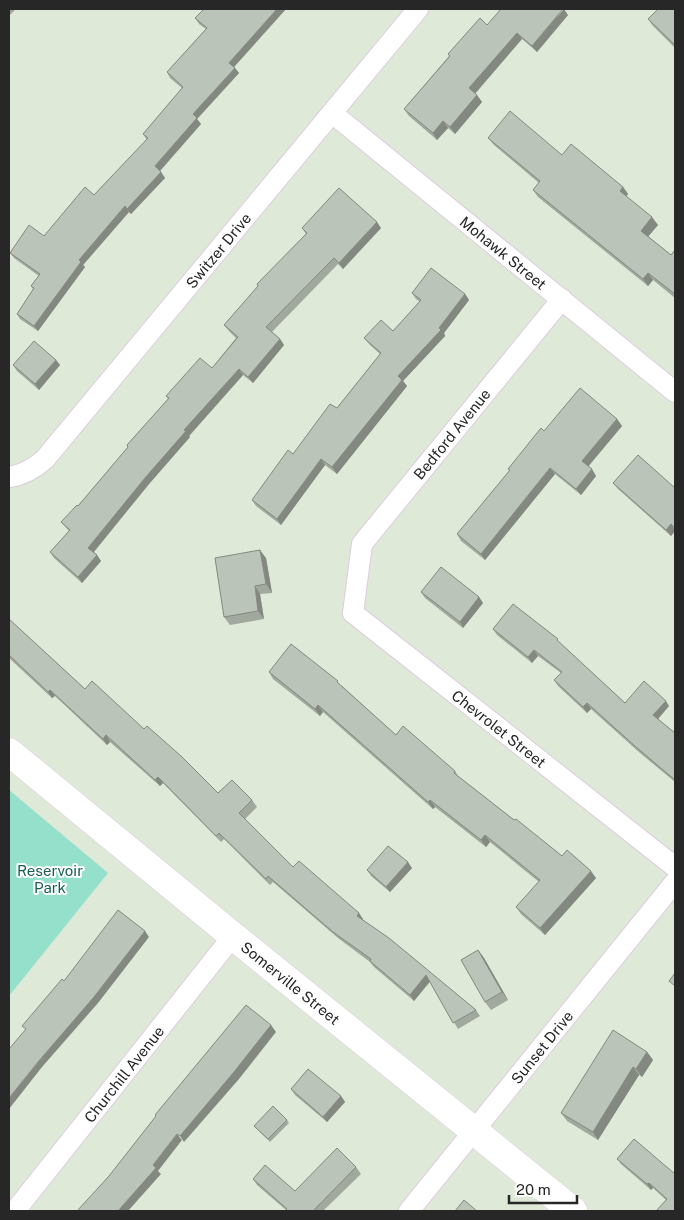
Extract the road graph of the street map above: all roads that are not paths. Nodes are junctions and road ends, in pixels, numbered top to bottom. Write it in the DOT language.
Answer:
graph roads {
  1 [pos="418,9"];
  2 [pos="332,113"];
  3 [pos="562,299"];
  4 [pos="675,392"];
  5 [pos="9,477"];
  6 [pos="358,576"];
  7 [pos="9,752"];
  8 [pos="675,867"];
  9 [pos="675,882"];
  10 [pos="233,936"];
  11 [pos="474,1131"];
  12 [pos="15,1211"];
  13 [pos="409,1211"];
  14 [pos="573,1211"];
  1 -- 2 [label="street, Switzer Drive"];
  2 -- 3 [label="street, Mohawk Street"];
  2 -- 5 [label="street, Switzer Drive"];
  3 -- 4 [label="street, Mohawk Street"];
  3 -- 6 [label="street, Bedford Avenue"];
  6 -- 8 [label="street, Chevrolet Street"];
  7 -- 10 [label="street, Somerville Street"];
  9 -- 11 [label="street, Sunset Drive"];
  10 -- 11 [label="street, Somerville Street"];
  10 -- 12 [label="street, Churchill Avenue"];
  11 -- 13 [label="street, Sunset Drive"];
  11 -- 14 [label="street, Somerville Street"];
}
